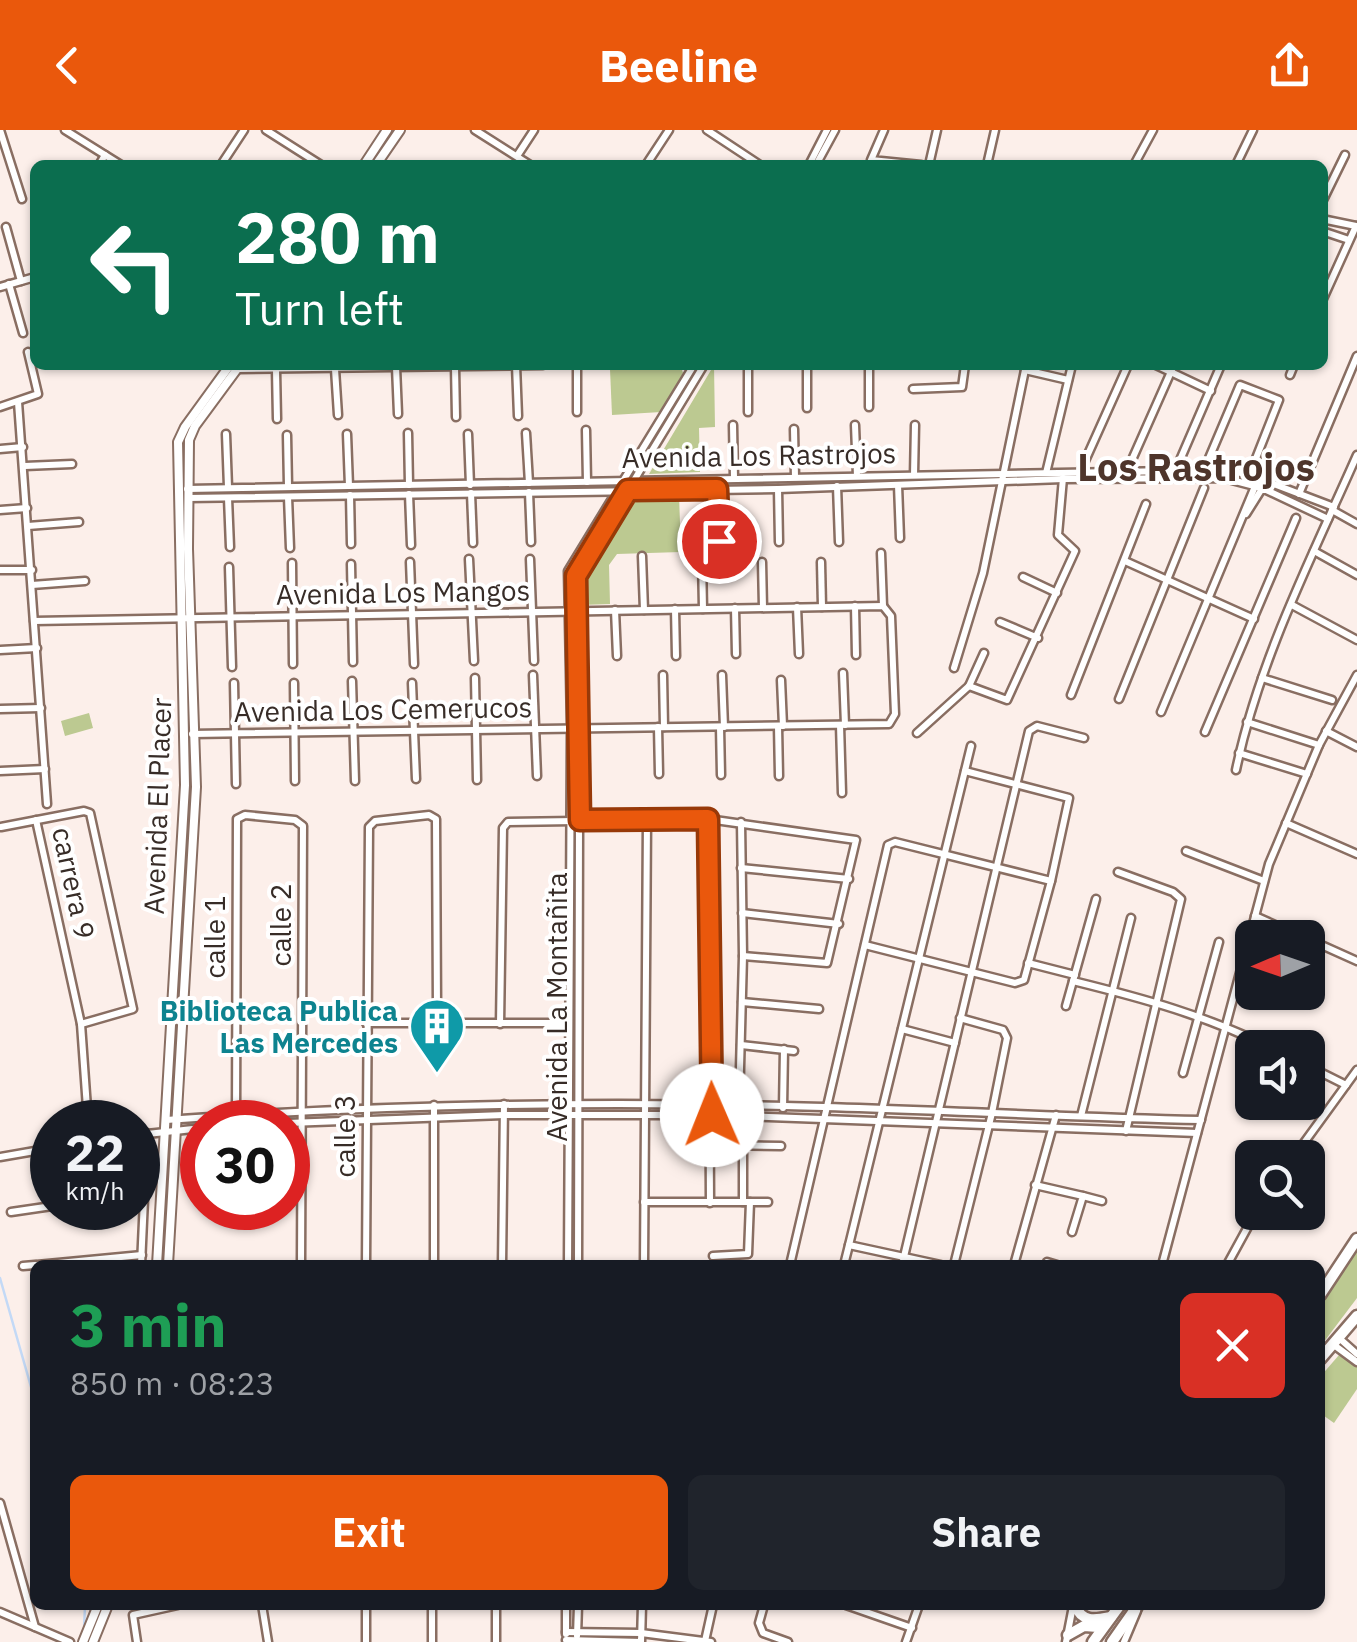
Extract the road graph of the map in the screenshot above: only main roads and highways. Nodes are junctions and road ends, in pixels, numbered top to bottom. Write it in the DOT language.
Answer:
graph roads {
  1 [pos="1357,1239"];
  2 [pos="1325,1287"];
  3 [pos="1357,1316"];
  4 [pos="1325,1353"];
  5 [pos="1077,1610"];
  6 [pos="1116,1610"];
  7 [pos="1135,1610"];
  8 [pos="1108,1622"];
  9 [pos="1067,1639"];
  10 [pos="1093,1642"];
  11 [pos="1112,1642"];
  1 -- 2 [label="highway"];
  3 -- 4 [label="highway"];
  5 -- 8 [label="highway"];
  6 -- 8 [label="highway"];
  7 -- 11 [label="highway"];
  8 -- 9 [label="highway"];
  8 -- 10 [label="highway"];
}
